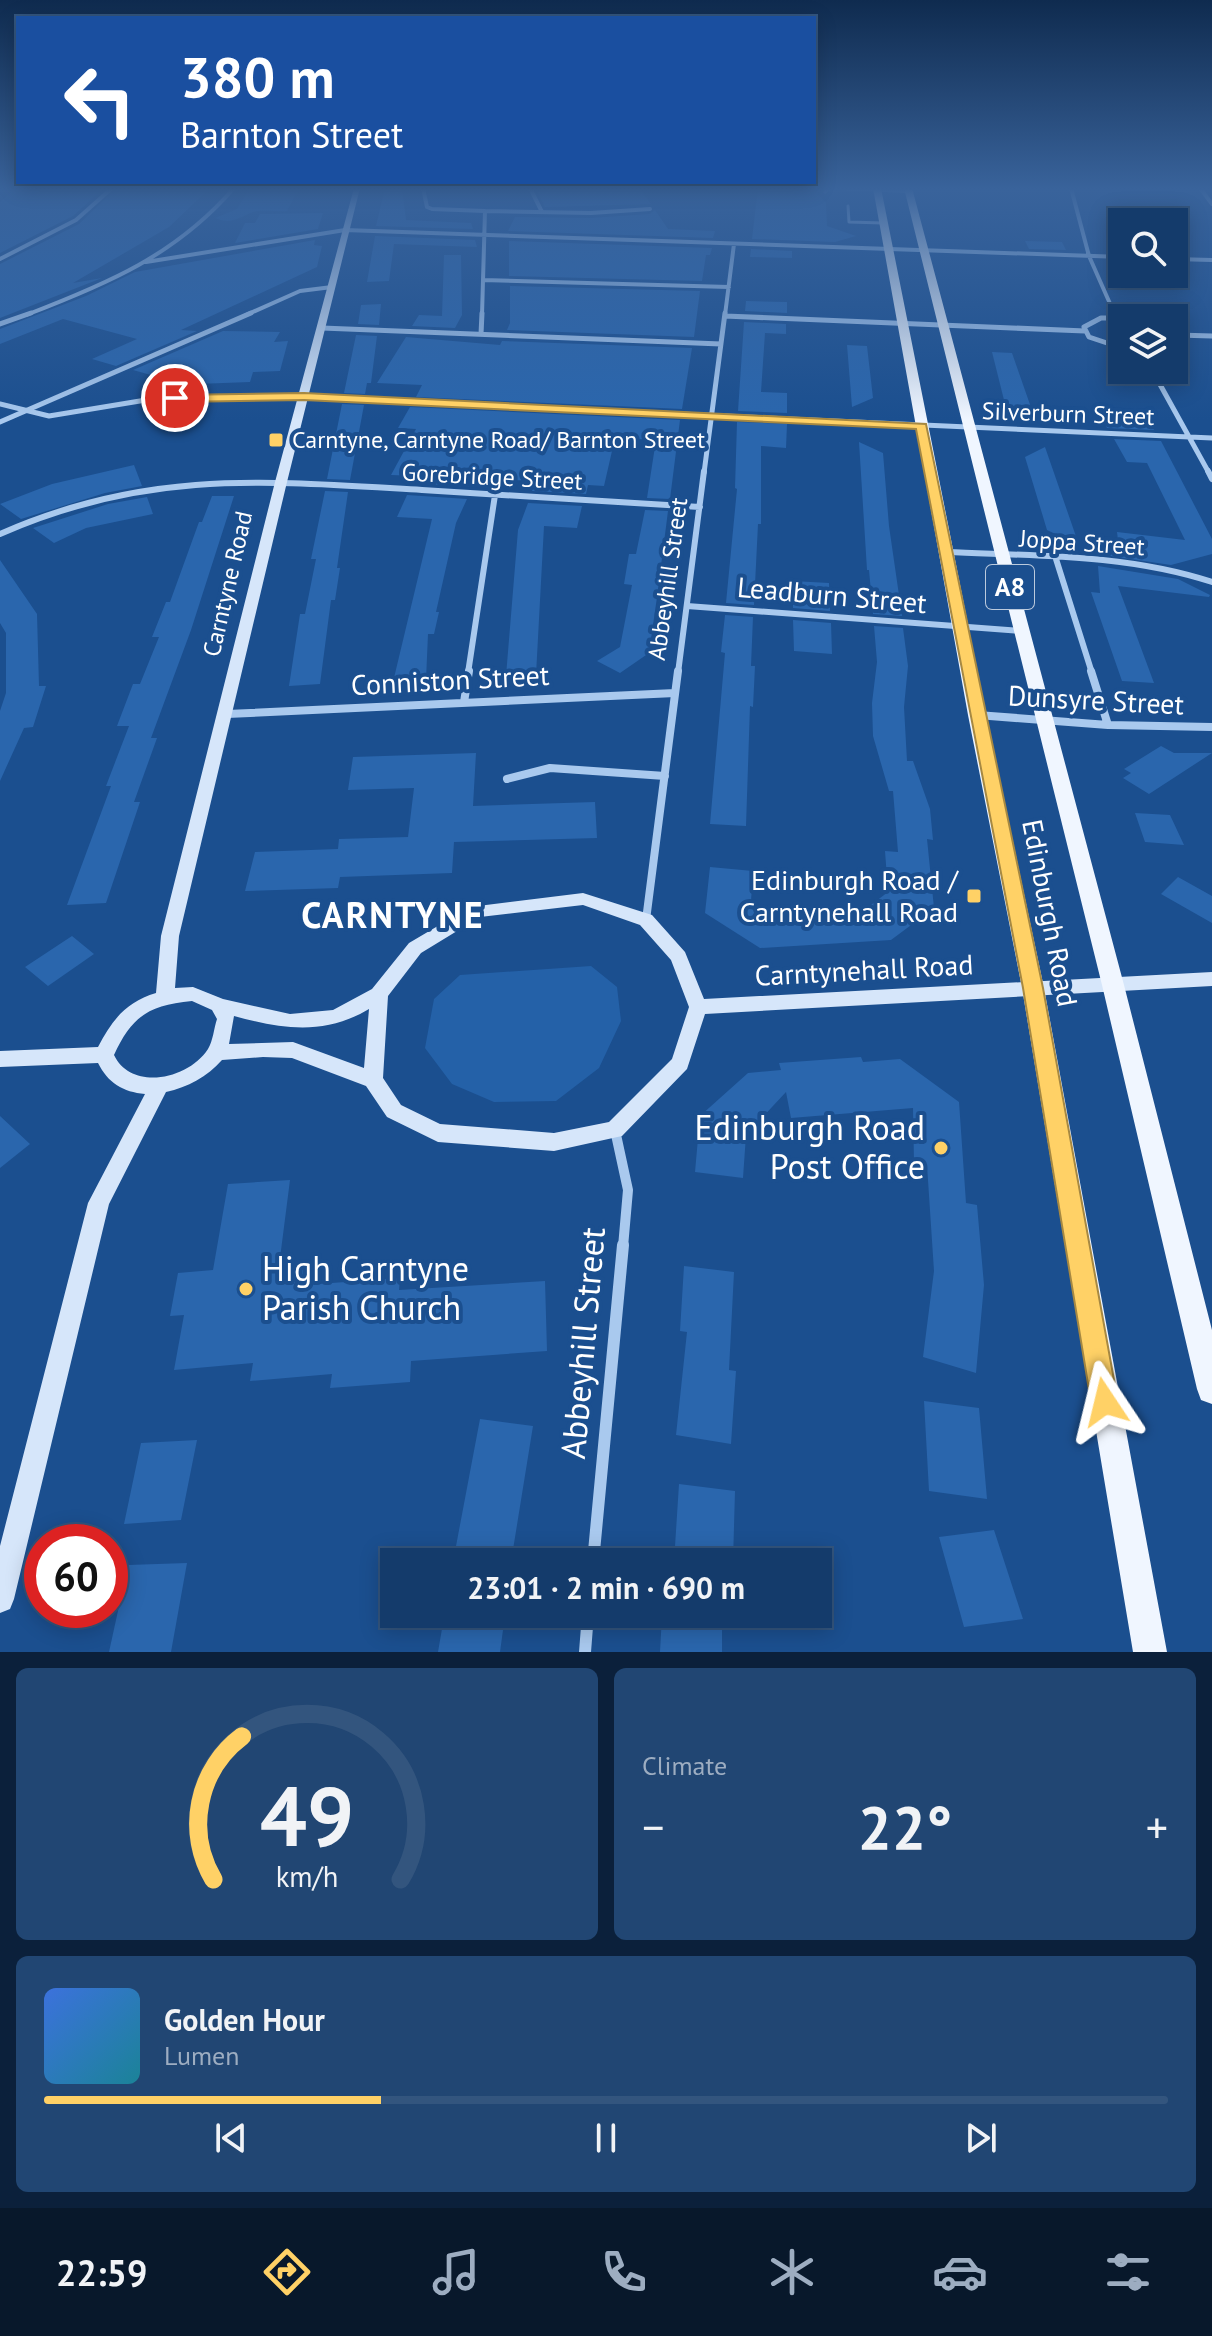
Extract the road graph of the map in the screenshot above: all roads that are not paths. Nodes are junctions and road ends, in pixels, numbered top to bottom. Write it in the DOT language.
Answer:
graph roads {
  1 [pos="139,265"];
  2 [pos="337,265"];
  3 [pos="483,265"];
  4 [pos="732,265"];
  5 [pos="891,265"];
  6 [pos="927,265"];
  7 [pos="1093,265"];
  8 [pos="483,280"];
  9 [pos="332,287"];
  10 [pos="729,287"];
  11 [pos="1111,304"];
  12 [pos="725,316"];
  13 [pos="1108,318"];
  14 [pos="0,324"];
  15 [pos="903,324"];
  16 [pos="943,326"];
  17 [pos="322,328"];
  18 [pos="1085,331"];
  19 [pos="481,334"];
  20 [pos="1188,335"];
  21 [pos="1212,336"];
  22 [pos="721,344"];
  23 [pos="1108,344"];
  24 [pos="1160,384"];
  25 [pos="304,397"];
  26 [pos="0,404"];
  27 [pos="23,412"];
  28 [pos="712,415"];
  29 [pos="0,422"];
  30 [pos="922,426"];
  31 [pos="968,428"];
  32 [pos="1189,437"];
  33 [pos="1212,438"];
  34 [pos="1212,479"];
  35 [pos="281,482"];
  36 [pos="495,495"];
  37 [pos="700,507"];
  38 [pos="0,534"];
  39 [pos="947,552"];
  40 [pos="1002,555"];
  41 [pos="1056,559"];
  42 [pos="1212,582"];
  43 [pos="687,606"];
  44 [pos="960,627"];
  45 [pos="1022,631"];
  46 [pos="675,693"];
  47 [pos="464,702"];
  48 [pos="227,714"];
  49 [pos="977,715"];
  50 [pos="1043,720"];
  51 [pos="1108,725"];
  52 [pos="1212,727"];
  53 [pos="665,776"];
  54 [pos="507,779"];
  55 [pos="646,920"];
  56 [pos="1212,979"];
  57 [pos="1113,985"];
  58 [pos="1033,988"];
  59 [pos="379,994"];
  60 [pos="165,996"];
  61 [pos="219,1005"];
  62 [pos="698,1007"];
  63 [pos="216,1053"];
  64 [pos="104,1055"];
  65 [pos="0,1059"];
  66 [pos="373,1080"];
  67 [pos="159,1086"];
  68 [pos="615,1130"];
  69 [pos="1212,1389"];
  70 [pos="594,1548"];
  71 [pos="0,1599"];
  72 [pos="587,1628"];
  73 [pos="585,1652"];
  74 [pos="1150,1652"];
  1 -- 14 [label="street"];
  2 -- 9 [label="street, Carntyne Road"];
  3 -- 8 [label="street"];
  4 -- 10 [label="street, Abbeyhill Street"];
  5 -- 15 [label="main road, Edinburgh Road / A8"];
  6 -- 16 [label="main road, Edinburgh Road / A8"];
  7 -- 11 [label="street"];
  8 -- 10 [label="street"];
  8 -- 19 [label="street"];
  9 -- 17 [label="street, Carntyne Road"];
  9 -- 27 [label="street"];
  10 -- 12 [label="street, Abbeyhill Street"];
  12 -- 15 [label="street"];
  12 -- 22 [label="street, Abbeyhill Street"];
  13 -- 18 [label="street"];
  15 -- 16 [label="street"];
  15 -- 30 [label="main road, Edinburgh Road / A8"];
  16 -- 18 [label="street"];
  16 -- 31 [label="main road, Edinburgh Road / A8"];
  17 -- 19 [label="street"];
  17 -- 25 [label="street, Carntyne Road"];
  18 -- 23 [label="street"];
  19 -- 22 [label="street"];
  20 -- 21 [label="street"];
  22 -- 28 [label="street, Abbeyhill Street"];
  24 -- 32 [label="street"];
  25 -- 27 [label="street, Silverburn Street"];
  25 -- 28 [label="street, Silverburn Street"];
  25 -- 35 [label="street, Carntyne Road"];
  26 -- 27 [label="street"];
  27 -- 29 [label="street"];
  28 -- 30 [label="street, Silverburn Street"];
  28 -- 37 [label="street, Abbeyhill Street"];
  30 -- 31 [label="street, Silverburn Street"];
  30 -- 39 [label="main road, Edinburgh Road / A8"];
  31 -- 32 [label="street, Silverburn Street"];
  31 -- 40 [label="main road, Edinburgh Road / A8"];
  32 -- 33 [label="street, Silverburn Street"];
  32 -- 34 [label="street"];
  35 -- 36 [label="street, Gorebridge Street"];
  35 -- 38 [label="street, Gorebridge Street"];
  35 -- 48 [label="street, Carntyne Road"];
  36 -- 37 [label="street, Gorebridge Street"];
  36 -- 47 [label="street"];
  37 -- 43 [label="street, Abbeyhill Street"];
  39 -- 40 [label="street, Joppa Street"];
  39 -- 44 [label="main road, Edinburgh Road / A8"];
  40 -- 41 [label="street, Joppa Street"];
  40 -- 45 [label="main road, Edinburgh Road / A8"];
  41 -- 42 [label="street, Joppa Street"];
  41 -- 51 [label="street"];
  43 -- 44 [label="street, Leadburn Street"];
  43 -- 46 [label="street, Abbeyhill Street"];
  44 -- 45 [label="street, Leadburn Street"];
  44 -- 49 [label="main road, Edinburgh Road / A8"];
  45 -- 50 [label="main road, Edinburgh Road / A8"];
  46 -- 47 [label="street, Conniston Street"];
  46 -- 53 [label="street, Abbeyhill Street"];
  47 -- 48 [label="street, Conniston Street"];
  48 -- 60 [label="street, Carntyne Road"];
  49 -- 50 [label="street, Dunsyre Street"];
  49 -- 58 [label="main road, Edinburgh Road / A8"];
  50 -- 51 [label="street, Dunsyre Street"];
  50 -- 57 [label="main road, Edinburgh Road / A8"];
  51 -- 52 [label="street, Dunsyre Street"];
  53 -- 54 [label="street"];
  53 -- 55 [label="street, Abbeyhill Street"];
  55 -- 59 [label="street"];
  55 -- 62 [label="street"];
  56 -- 57 [label="street, Carntynehall Road"];
  57 -- 58 [label="street, Carntynehall Road"];
  57 -- 69 [label="main road, Edinburgh Road / A8"];
  58 -- 62 [label="street, Carntynehall Road"];
  58 -- 74 [label="main road, Edinburgh Road / A8"];
  59 -- 61 [label="street"];
  59 -- 66 [label="street"];
  60 -- 61 [label="street"];
  60 -- 64 [label="street"];
  61 -- 63 [label="street"];
  62 -- 68 [label="street"];
  63 -- 66 [label="street"];
  63 -- 67 [label="street"];
  64 -- 65 [label="street"];
  64 -- 67 [label="street"];
  66 -- 68 [label="street"];
  67 -- 71 [label="street"];
  68 -- 70 [label="street, Abbeyhill Street"];
  72 -- 73 [label="street"];
}
